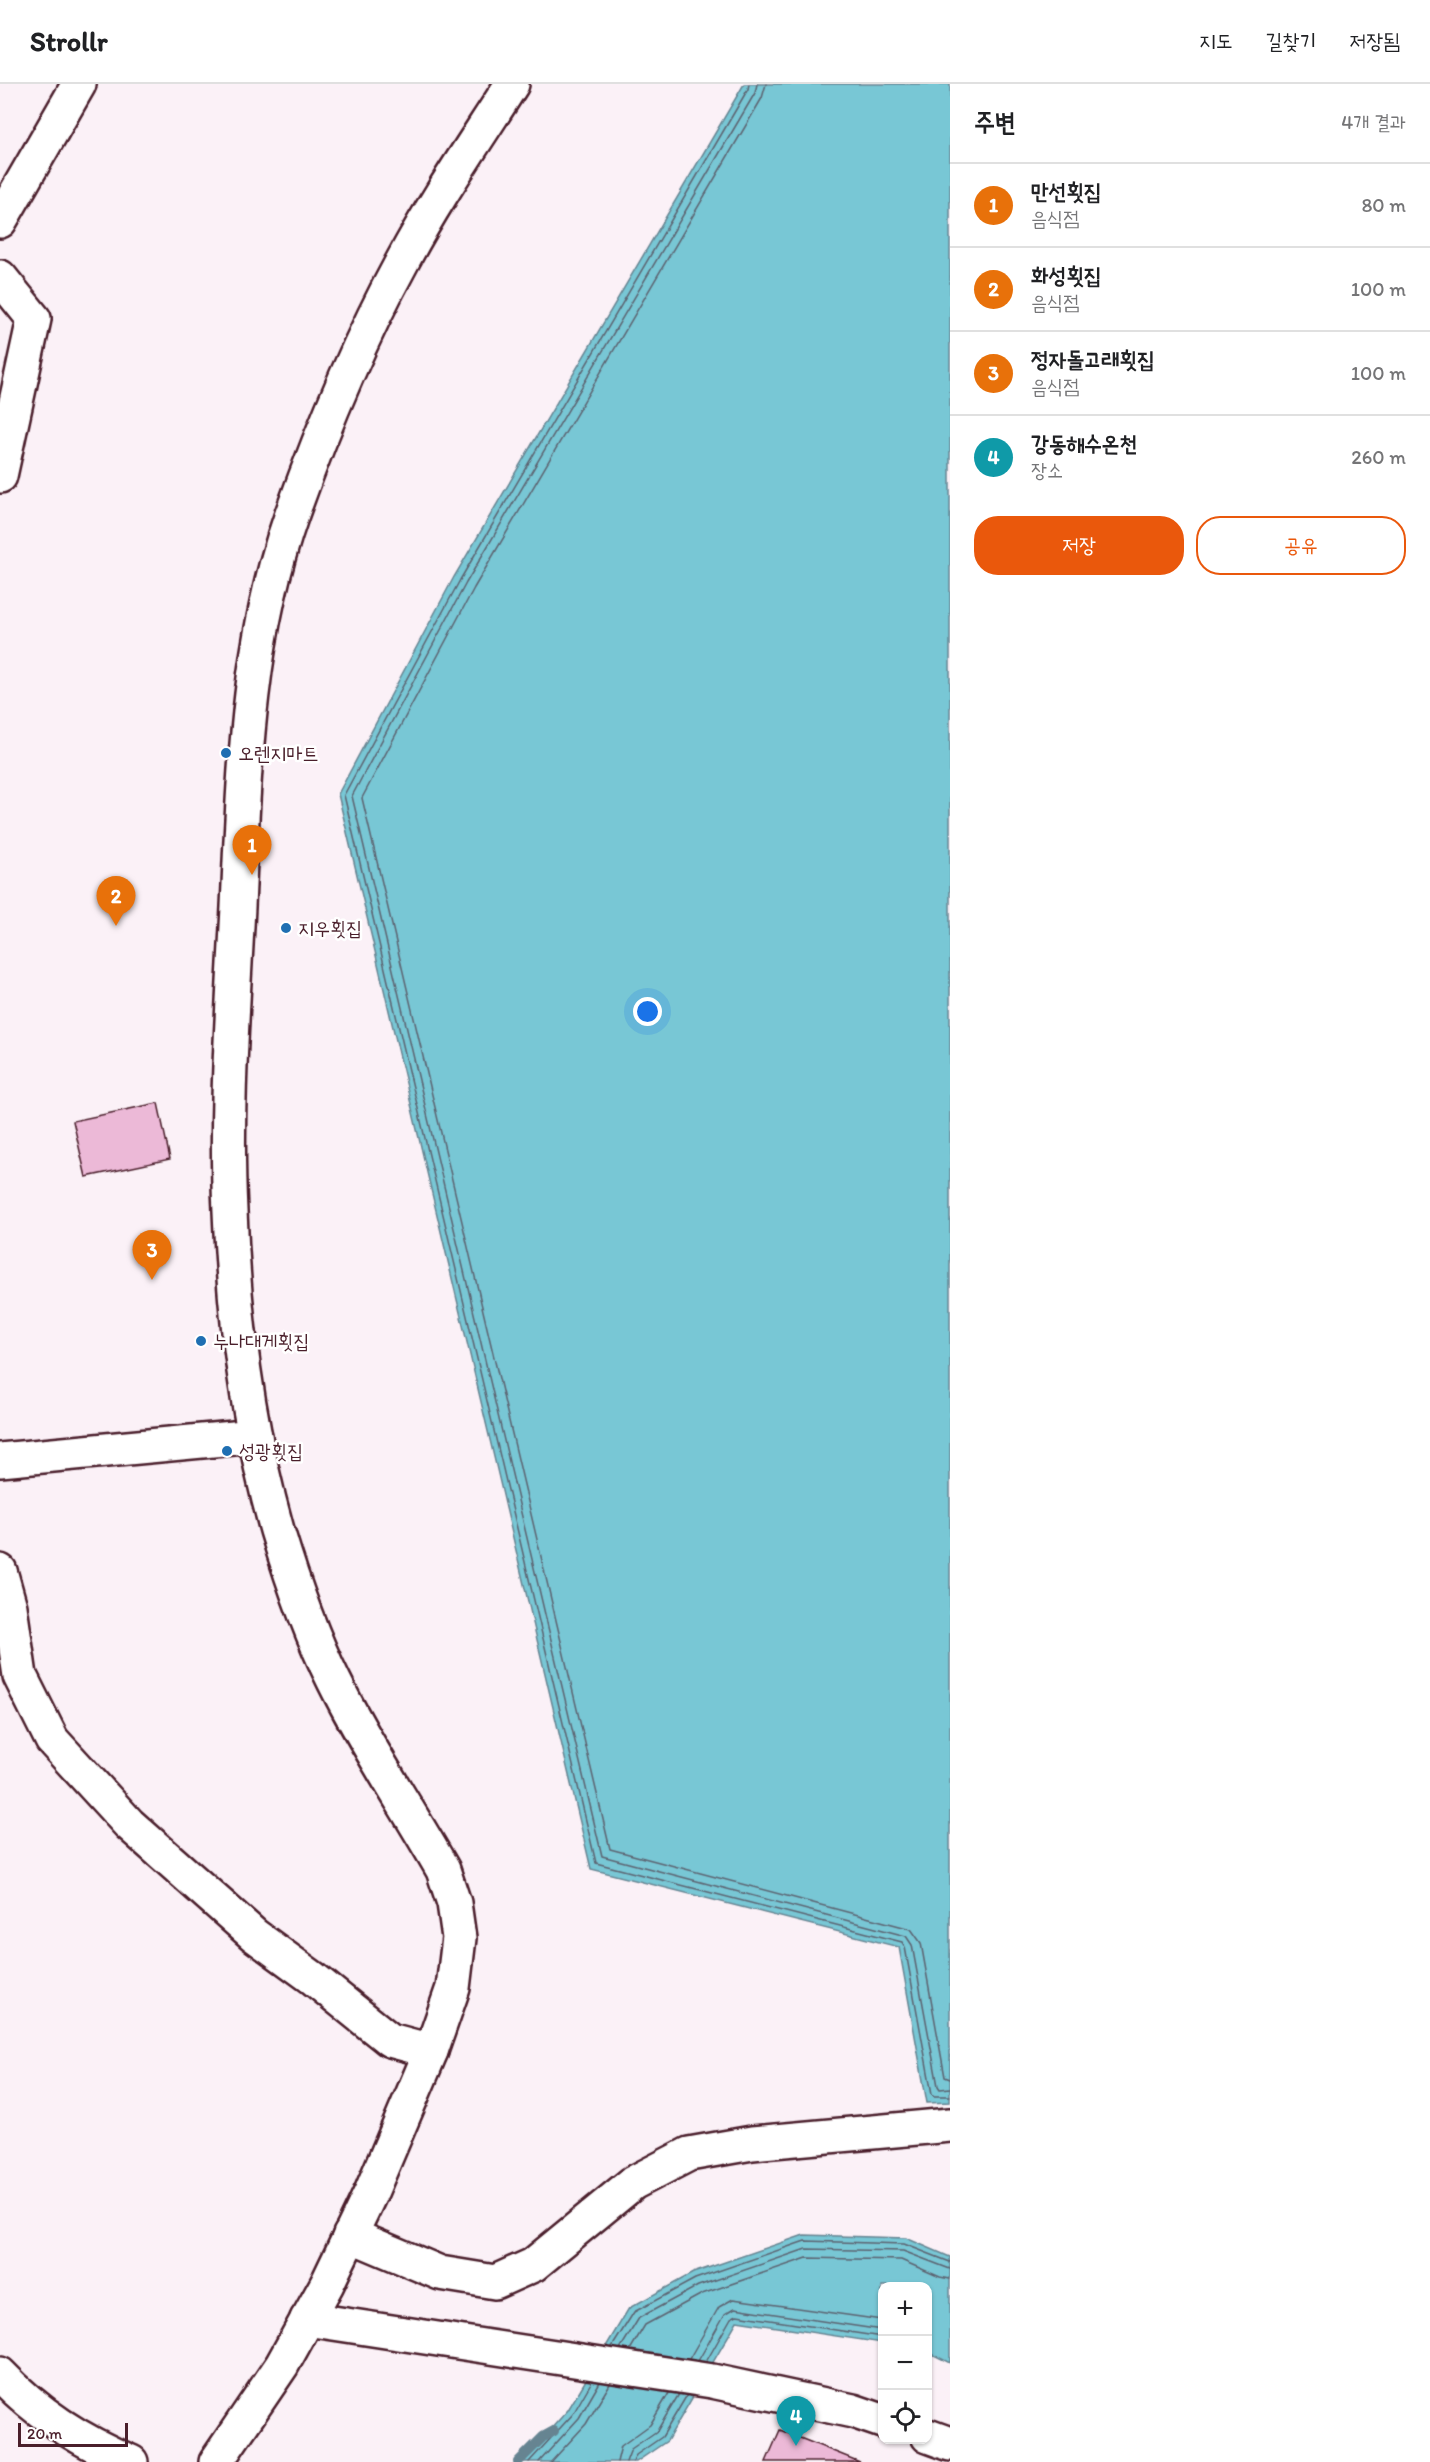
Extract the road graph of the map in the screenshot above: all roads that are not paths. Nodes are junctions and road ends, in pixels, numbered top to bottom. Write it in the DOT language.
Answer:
graph roads {
  1 [pos="79,84"];
  2 [pos="512,84"];
  3 [pos="0,221"];
  4 [pos="0,277"];
  5 [pos="0,476"];
  6 [pos="255,1436"];
  7 [pos="0,1460"];
  8 [pos="0,1571"];
  9 [pos="430,2051"];
  10 [pos="950,2126"];
  11 [pos="350,2235"];
  12 [pos="307,2319"];
  13 [pos="0,2374"];
  14 [pos="878,2420"];
  15 [pos="932,2438"];
  16 [pos="950,2444"];
  17 [pos="131,2462"];
  18 [pos="216,2462"];
  1 -- 3 [label="street"];
  2 -- 6 [label="street"];
  4 -- 5 [label="street"];
  6 -- 7 [label="street"];
  6 -- 9 [label="street"];
  8 -- 9 [label="street"];
  9 -- 11 [label="street"];
  10 -- 11 [label="street"];
  11 -- 12 [label="street"];
  12 -- 14 [label="street"];
  12 -- 18 [label="street"];
  13 -- 17 [label="street"];
  15 -- 16 [label="street"];
}
